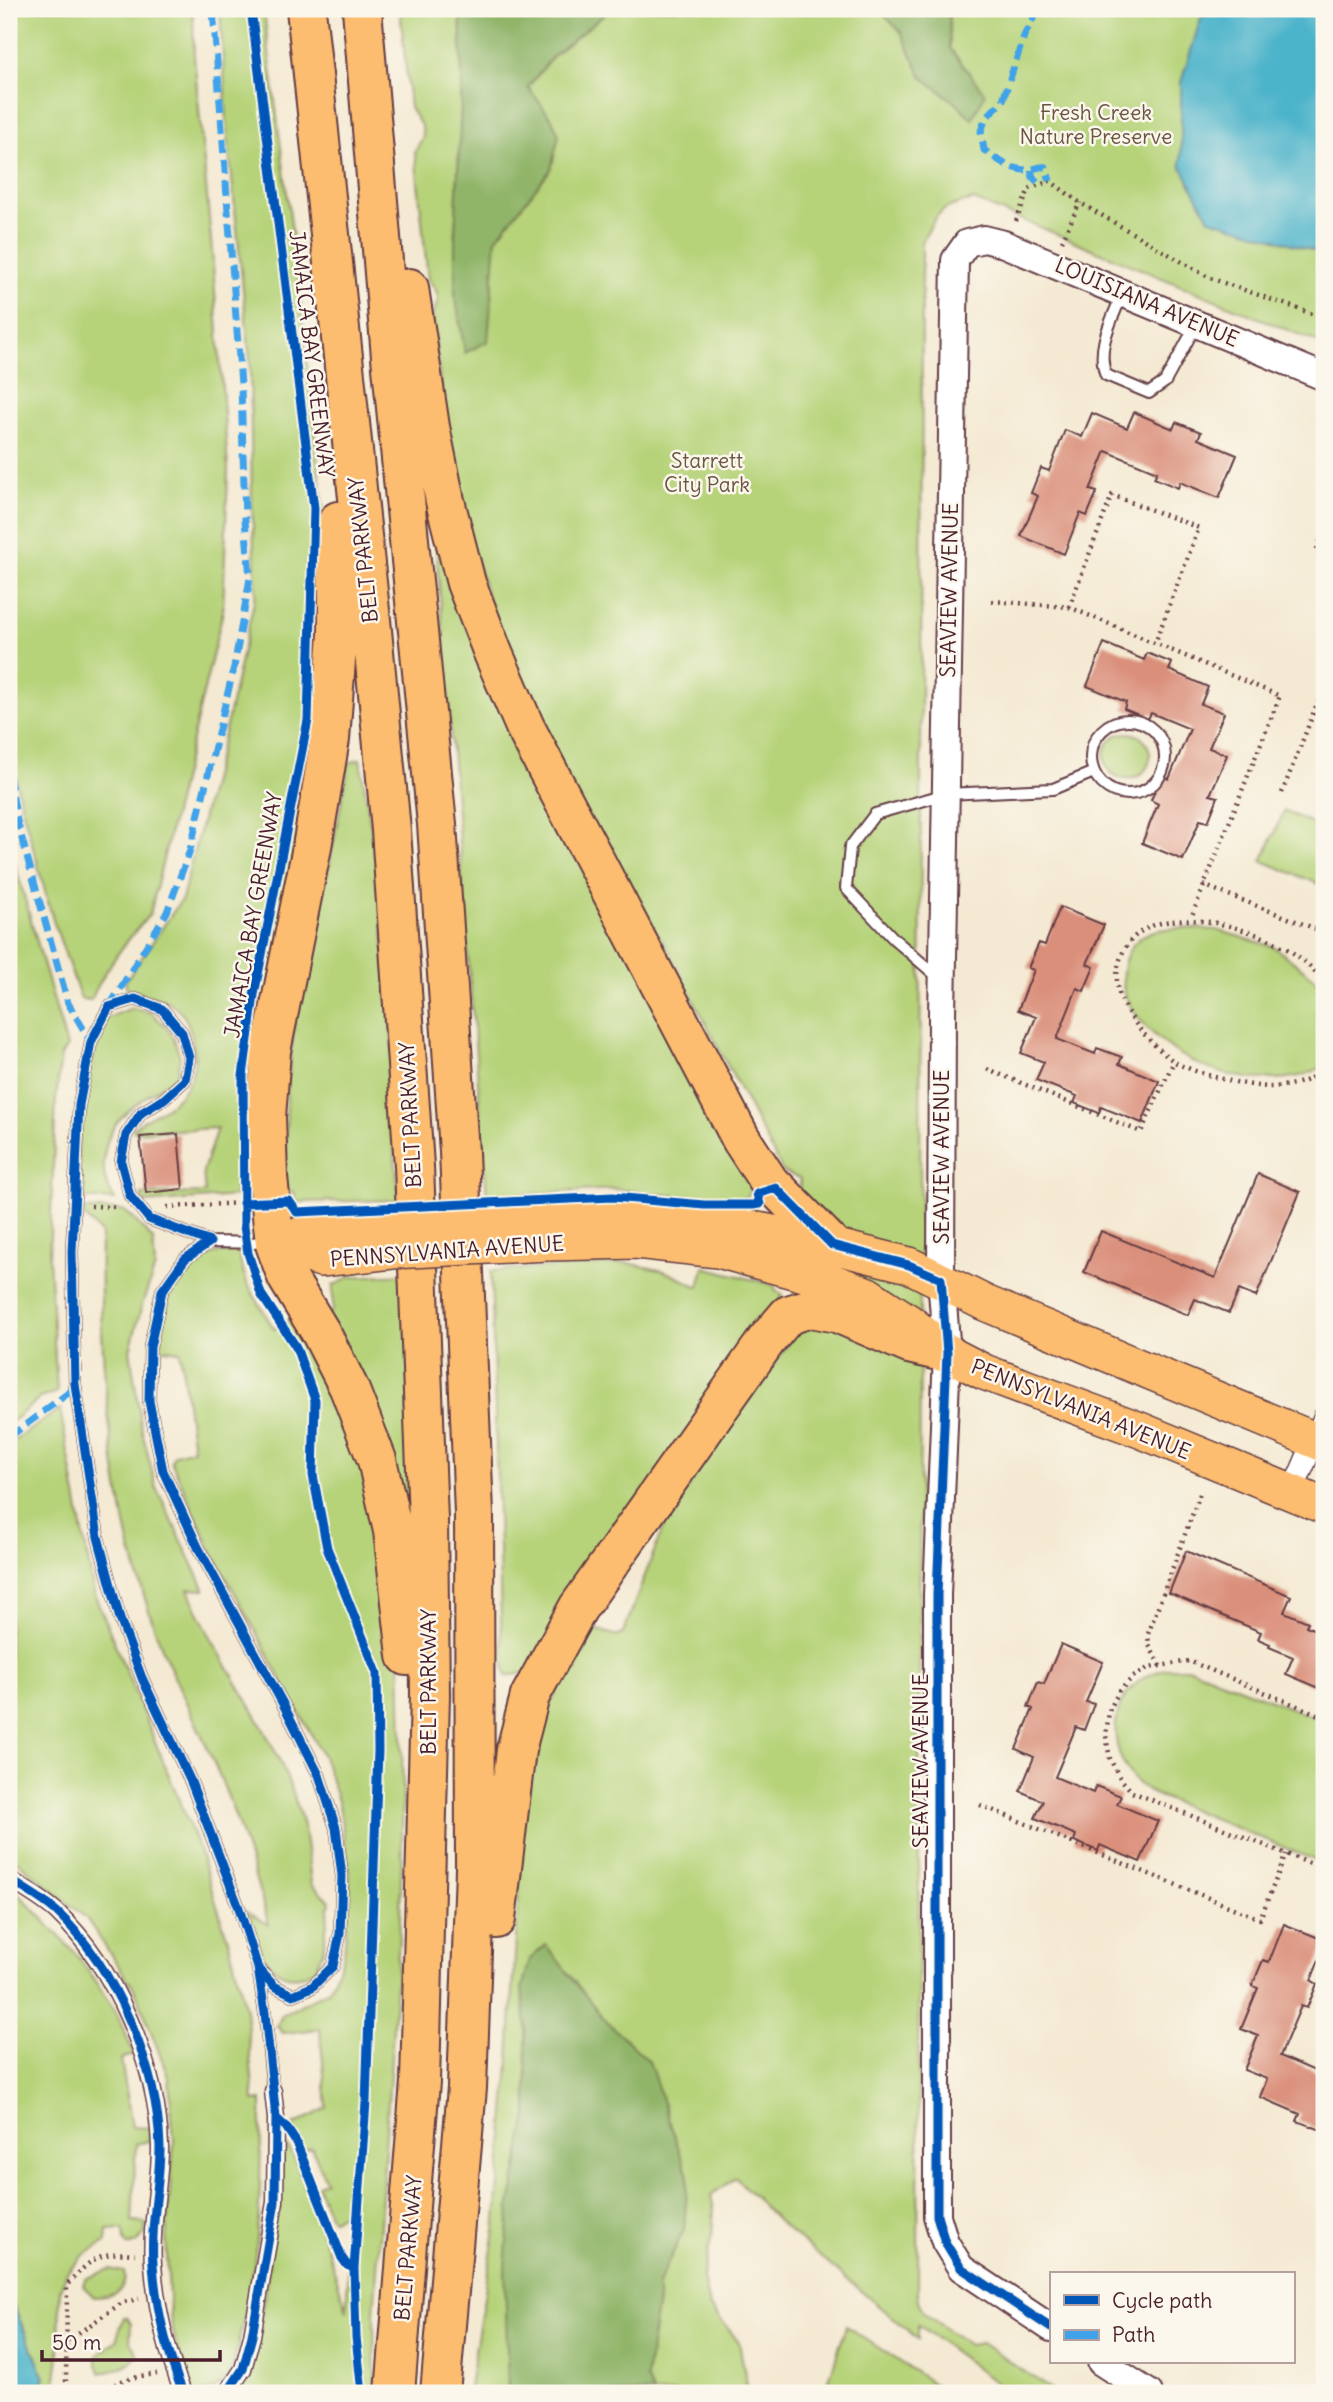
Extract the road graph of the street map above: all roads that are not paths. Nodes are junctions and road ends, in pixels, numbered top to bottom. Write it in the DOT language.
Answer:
graph roads {
  1 [pos="304,9"];
  2 [pos="365,9"];
  3 [pos="967,243"];
  4 [pos="1122,292"];
  5 [pos="1197,323"];
  6 [pos="1324,377"];
  7 [pos="1094,772"];
  8 [pos="946,794"];
  9 [pos="943,981"];
  10 [pos="547,1229"];
  11 [pos="210,1242"];
  12 [pos="261,1243"];
  13 [pos="832,1245"];
  14 [pos="941,1279"];
  15 [pos="947,1353"];
  16 [pos="1321,1434"];
  17 [pos="1292,1492"];
  18 [pos="1324,1506"];
  19 [pos="9,1879"];
  20 [pos="258,1968"];
  21 [pos="273,2091"];
  22 [pos="404,2296"];
  23 [pos="450,2300"];
  24 [pos="1050,2328"];
  25 [pos="1104,2364"];
  26 [pos="183,2393"];
  27 [pos="227,2393"];
  28 [pos="395,2393"];
  29 [pos="440,2393"];
  30 [pos="1149,2393"];
  1 -- 12 [label="highway"];
  1 -- 22 [label="highway, BELT PARKWAY"];
  2 -- 13 [label="highway"];
  2 -- 23 [label="highway"];
  3 -- 4 [label="street, LOUISIANA AVENUE"];
  3 -- 8 [label="street, SEAVIEW AVENUE"];
  4 -- 5 [label="street, LOUISIANA AVENUE"];
  4 -- 5 [label="lane"];
  5 -- 6 [label="street, LOUISIANA AVENUE"];
  7 -- 7 [label="lane"];
  7 -- 8 [label="lane"];
  8 -- 9 [label="street, SEAVIEW AVENUE"];
  8 -- 9 [label="lane"];
  9 -- 14 [label="street, SEAVIEW AVENUE"];
  10 -- 12 [label="main road, PENNSYLVANIA AVENUE, bridge"];
  10 -- 13 [label="main road, PENNSYLVANIA AVENUE"];
  10 -- 15 [label="main road, PENNSYLVANIA AVENUE"];
  11 -- 12 [label="lane"];
  11 -- 20 [label="lane"];
  11 -- 20 [label="lane"];
  12 -- 22 [label="highway"];
  13 -- 14 [label="main road, PENNSYLVANIA AVENUE"];
  14 -- 15 [label="street, SEAVIEW AVENUE"];
  14 -- 16 [label="main road, PENNSYLVANIA AVENUE"];
  15 -- 17 [label="main road, PENNSYLVANIA AVENUE"];
  15 -- 23 [label="highway"];
  15 -- 24 [label="street, SEAVIEW AVENUE"];
  16 -- 17 [label="street"];
  17 -- 18 [label="main road, PENNSYLVANIA AVENUE"];
  19 -- 26 [label="street"];
  20 -- 21 [label="lane"];
  21 -- 27 [label="street"];
  22 -- 28 [label="highway, BELT PARKWAY"];
  23 -- 29 [label="highway"];
  25 -- 30 [label="street"];
}
